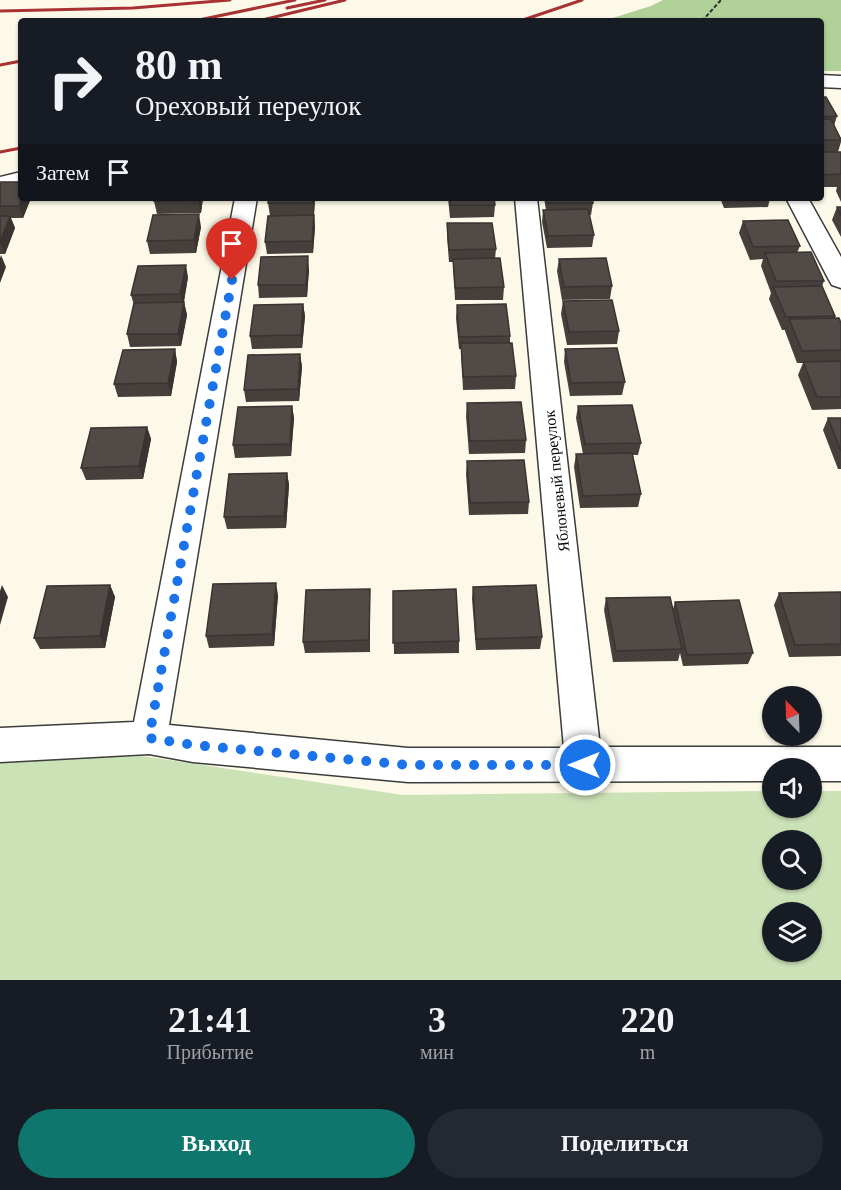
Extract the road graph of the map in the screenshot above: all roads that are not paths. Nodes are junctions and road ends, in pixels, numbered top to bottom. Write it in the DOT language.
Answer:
graph roads {
  1 [pos="824,81"];
  2 [pos="841,82"];
  3 [pos="18,180"];
  4 [pos="0,183"];
  5 [pos="245,201"];
  6 [pos="526,201"];
  7 [pos="798,201"];
  8 [pos="841,280"];
  9 [pos="149,738"];
  10 [pos="0,745"];
  11 [pos="841,764"];
  12 [pos="585,765"];
  1 -- 2 [label="street"];
  3 -- 4 [label="street"];
  5 -- 9 [label="street"];
  6 -- 12 [label="street, Яблоневый переулок"];
  7 -- 8 [label="street"];
  9 -- 10 [label="street"];
  9 -- 12 [label="street"];
  11 -- 12 [label="street"];
}
